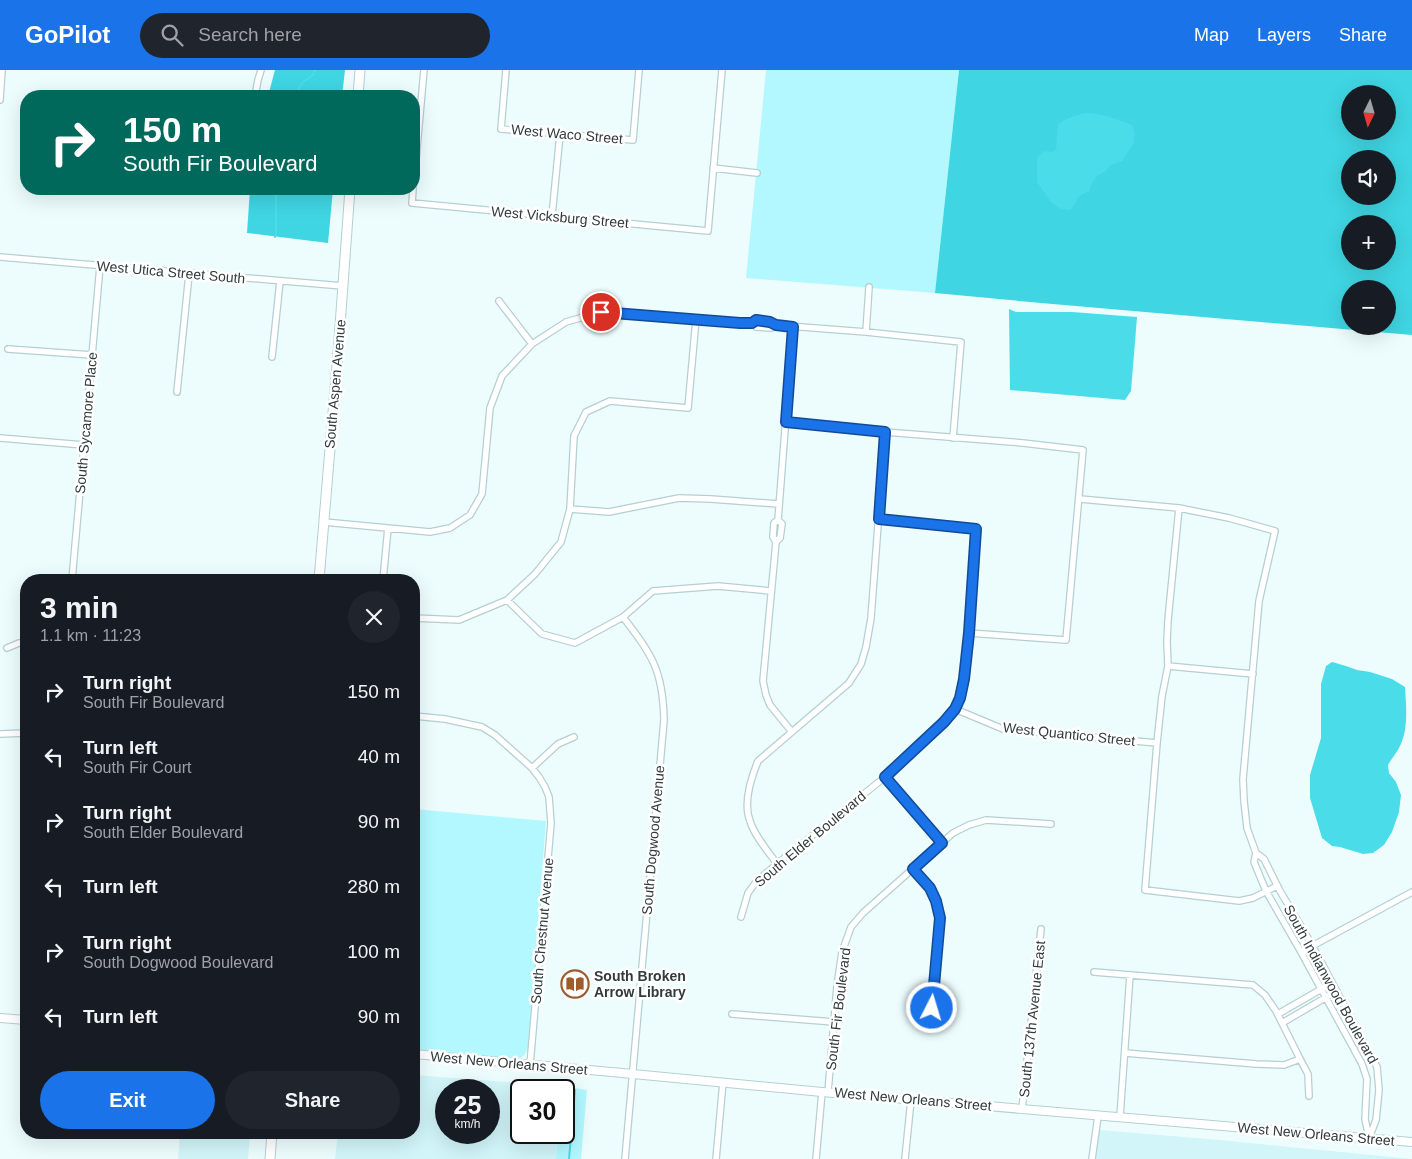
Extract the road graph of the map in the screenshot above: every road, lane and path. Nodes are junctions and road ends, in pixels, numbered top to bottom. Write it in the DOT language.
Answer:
graph roads {
  1 [pos="2,70"];
  2 [pos="262,70"];
  3 [pos="360,70"];
  4 [pos="424,70"];
  5 [pos="506,70"];
  6 [pos="639,70"];
  7 [pos="722,70"];
  8 [pos="256,90"];
  9 [pos="358,90"];
  10 [pos="0,99"];
  11 [pos="420,107"];
  12 [pos="560,134"];
  13 [pos="714,168"];
  14 [pos="756,172"];
  15 [pos="350,195"];
  16 [pos="413,195"];
  17 [pos="552,216"];
  18 [pos="0,257"];
  19 [pos="100,266"];
  20 [pos="189,274"];
  21 [pos="280,282"];
  22 [pos="343,286"];
  23 [pos="869,288"];
  24 [pos="499,302"];
  25 [pos="696,320"];
  26 [pos="793,327"];
  27 [pos="866,332"];
  28 [pos="532,344"];
  29 [pos="8,349"];
  30 [pos="92,355"];
  31 [pos="272,357"];
  32 [pos="177,392"];
  33 [pos="786,422"];
  34 [pos="885,432"];
  35 [pos="0,438"];
  36 [pos="953,438"];
  37 [pos="84,445"];
  38 [pos="1080,499"];
  39 [pos="778,504"];
  40 [pos="1179,508"];
  41 [pos="570,509"];
  42 [pos="879,519"];
  43 [pos="324,522"];
  44 [pos="388,528"];
  45 [pos="73,574"];
  46 [pos="320,574"];
  47 [pos="384,574"];
  48 [pos="771,591"];
  49 [pos="507,600"];
  50 [pos="622,617"];
  51 [pos="420,618"];
  52 [pos="969,633"];
  53 [pos="20,643"];
  54 [pos="7,648"];
  55 [pos="1168,666"];
  56 [pos="1253,674"];
  57 [pos="955,709"];
  58 [pos="420,717"];
  59 [pos="792,732"];
  60 [pos="20,733"];
  61 [pos="0,734"];
  62 [pos="574,737"];
  63 [pos="1157,743"];
  64 [pos="532,768"];
  65 [pos="885,777"];
  66 [pos="1051,824"];
  67 [pos="942,843"];
  68 [pos="1256,853"];
  69 [pos="777,864"];
  70 [pos="913,869"];
  71 [pos="1277,886"];
  72 [pos="1266,891"];
  73 [pos="1412,892"];
  74 [pos="741,917"];
  75 [pos="1041,930"];
  76 [pos="1312,945"];
  77 [pos="1301,952"];
  78 [pos="1094,972"];
  79 [pos="1130,975"];
  80 [pos="1332,983"];
  81 [pos="1321,989"];
  82 [pos="1337,992"];
  83 [pos="1326,998"];
  84 [pos="1298,1002"];
  85 [pos="1303,1010"];
  86 [pos="732,1014"];
  87 [pos="1278,1014"];
  88 [pos="0,1018"];
  89 [pos="20,1020"];
  90 [pos="834,1022"];
  91 [pos="1282,1023"];
  92 [pos="931,1026"];
  93 [pos="1125,1053"];
  94 [pos="420,1055"];
  95 [pos="1300,1058"];
  96 [pos="530,1065"];
  97 [pos="633,1074"];
  98 [pos="1367,1079"];
  99 [pos="1378,1080"];
  100 [pos="723,1082"];
  101 [pos="825,1092"];
  102 [pos="1309,1096"];
  103 [pos="911,1100"];
  104 [pos="1022,1109"];
  105 [pos="1098,1116"];
  106 [pos="1120,1118"];
  107 [pos="1369,1138"];
  108 [pos="271,1139"];
  109 [pos="1412,1142"];
  110 [pos="270,1159"];
  111 [pos="625,1159"];
  112 [pos="716,1159"];
  113 [pos="816,1159"];
  114 [pos="905,1159"];
  115 [pos="1092,1159"];
  1 -- 10 [label="street"];
  2 -- 8 [label="street"];
  3 -- 9 [label="main road"];
  4 -- 11 [label="street"];
  5 -- 12 [label="street, West Waco Street"];
  6 -- 12 [label="street, West Waco Street"];
  7 -- 13 [label="street"];
  12 -- 17 [label="street"];
  13 -- 14 [label="street"];
  13 -- 17 [label="street, West Vicksburg Street"];
  15 -- 22 [label="main road, South Aspen Avenue"];
  16 -- 17 [label="street, West Vicksburg Street"];
  18 -- 19 [label="street, West Utica Street South"];
  19 -- 20 [label="street, West Utica Street South"];
  19 -- 30 [label="street, South Sycamore Place"];
  20 -- 21 [label="street, West Utica Street South"];
  20 -- 32 [label="street"];
  21 -- 22 [label="street, West Utica Street South"];
  21 -- 31 [label="street"];
  22 -- 43 [label="main road, South Aspen Avenue"];
  23 -- 27 [label="street"];
  24 -- 28 [label="street"];
  25 -- 26 [label="street"];
  25 -- 28 [label="street"];
  25 -- 41 [label="street"];
  26 -- 27 [label="street"];
  26 -- 33 [label="street"];
  27 -- 36 [label="street"];
  28 -- 44 [label="street"];
  29 -- 30 [label="street"];
  30 -- 37 [label="street, South Sycamore Place"];
  33 -- 34 [label="street"];
  33 -- 39 [label="street"];
  34 -- 36 [label="street"];
  34 -- 42 [label="street"];
  35 -- 37 [label="street"];
  36 -- 38 [label="street"];
  37 -- 45 [label="street, South Sycamore Place"];
  38 -- 40 [label="street"];
  38 -- 52 [label="street"];
  39 -- 41 [label="street"];
  39 -- 48 [label="street"];
  40 -- 55 [label="street"];
  40 -- 56 [label="street, South Indianwood Boulevard"];
  41 -- 49 [label="street"];
  42 -- 52 [label="street, South Elder Boulevard"];
  42 -- 59 [label="street"];
  43 -- 44 [label="street"];
  43 -- 46 [label="main road, South Aspen Avenue"];
  44 -- 47 [label="street"];
  48 -- 50 [label="street"];
  48 -- 59 [label="street"];
  49 -- 50 [label="street"];
  49 -- 51 [label="street"];
  50 -- 97 [label="street, South Dogwood Avenue"];
  52 -- 57 [label="street, South Elder Boulevard"];
  53 -- 54 [label="street"];
  55 -- 56 [label="street"];
  55 -- 63 [label="street"];
  56 -- 68 [label="street, South Indianwood Boulevard"];
  57 -- 63 [label="street, West Quantico Street"];
  57 -- 65 [label="street, South Elder Boulevard"];
  58 -- 64 [label="street"];
  59 -- 69 [label="street"];
  60 -- 61 [label="street"];
  62 -- 64 [label="street"];
  63 -- 72 [label="street"];
  64 -- 96 [label="street, South Chestnut Avenue"];
  65 -- 67 [label="street"];
  65 -- 69 [label="street, South Elder Boulevard"];
  66 -- 67 [label="street, South Fir Boulevard"];
  67 -- 70 [label="street, South Fir Boulevard"];
  68 -- 71 [label="street, South Indianwood Boulevard"];
  68 -- 72 [label="street, South Indianwood Boulevard"];
  69 -- 74 [label="street, South Elder Boulevard"];
  70 -- 90 [label="street, South Fir Boulevard"];
  70 -- 92 [label="street"];
  71 -- 72 [label="street"];
  71 -- 76 [label="street, South Indianwood Boulevard"];
  72 -- 77 [label="street, South Indianwood Boulevard"];
  73 -- 76 [label="street"];
  75 -- 104 [label="street, South 137th Avenue East"];
  76 -- 77 [label="street"];
  76 -- 80 [label="street, South Indianwood Boulevard"];
  77 -- 81 [label="street, South Indianwood Boulevard"];
  78 -- 79 [label="street"];
  79 -- 87 [label="street"];
  79 -- 93 [label="street"];
  80 -- 81 [label="street"];
  80 -- 82 [label="street, South Indianwood Boulevard"];
  81 -- 83 [label="street, South Indianwood Boulevard"];
  81 -- 84 [label="street"];
  82 -- 83 [label="street"];
  82 -- 99 [label="street, South Indianwood Boulevard"];
  83 -- 85 [label="street"];
  83 -- 98 [label="street, South Indianwood Boulevard"];
  84 -- 85 [label="street"];
  84 -- 87 [label="street"];
  85 -- 91 [label="street"];
  86 -- 90 [label="street"];
  87 -- 91 [label="street"];
  88 -- 89 [label="street"];
  90 -- 101 [label="street, South Fir Boulevard"];
  91 -- 95 [label="street"];
  93 -- 95 [label="street"];
  93 -- 106 [label="street"];
  94 -- 96 [label="street, West New Orleans Street"];
  95 -- 102 [label="street"];
  96 -- 97 [label="street, West New Orleans Street"];
  97 -- 100 [label="street, West New Orleans Street"];
  97 -- 111 [label="street"];
  98 -- 99 [label="street"];
  98 -- 107 [label="street, South Indianwood Boulevard"];
  99 -- 107 [label="street, South Indianwood Boulevard"];
  100 -- 101 [label="street, West New Orleans Street"];
  100 -- 112 [label="street"];
  101 -- 103 [label="street, West New Orleans Street"];
  101 -- 113 [label="street, South Fir Boulevard"];
  103 -- 104 [label="street, West New Orleans Street"];
  103 -- 114 [label="street"];
  104 -- 105 [label="street, West New Orleans Street"];
  105 -- 106 [label="street, West New Orleans Street"];
  105 -- 115 [label="street"];
  106 -- 107 [label="street, West New Orleans Street"];
  107 -- 109 [label="street, West New Orleans Street"];
  108 -- 110 [label="main road"];
}
